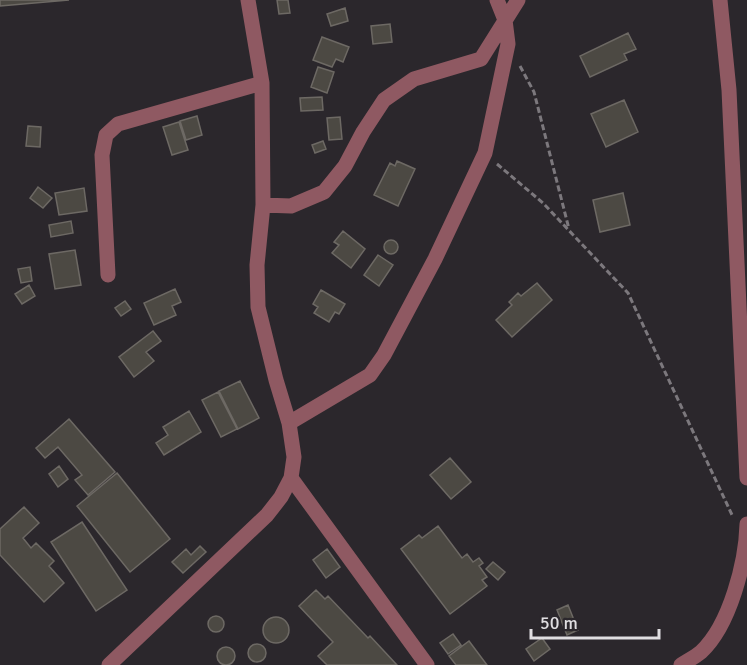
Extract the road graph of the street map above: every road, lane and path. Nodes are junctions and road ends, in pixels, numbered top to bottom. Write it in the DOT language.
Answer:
graph roads {
  1 [pos="248,0"];
  2 [pos="497,0"];
  3 [pos="518,0"];
  4 [pos="720,0"];
  5 [pos="505,20"];
  6 [pos="508,44"];
  7 [pos="262,83"];
  8 [pos="485,153"];
  9 [pos="263,205"];
  10 [pos="569,231"];
  11 [pos="108,275"];
  12 [pos="289,423"];
  13 [pos="291,478"];
  14 [pos="747,478"];
  15 [pos="747,524"];
  16 [pos="746,540"];
  17 [pos="110,665"];
  18 [pos="427,665"];
  19 [pos="681,665"];
  1 -- 7 [label="street"];
  2 -- 5 [label="street"];
  3 -- 5 [label="street"];
  4 -- 14 [label="street"];
  5 -- 6 [label="street"];
  5 -- 9 [label="street"];
  6 -- 8 [label="street"];
  6 -- 10 [label="path"];
  7 -- 9 [label="street"];
  7 -- 11 [label="street"];
  8 -- 10 [label="path"];
  8 -- 12 [label="street"];
  9 -- 12 [label="street"];
  10 -- 16 [label="path"];
  12 -- 13 [label="street"];
  13 -- 17 [label="street"];
  13 -- 18 [label="street"];
  15 -- 16 [label="street"];
  16 -- 19 [label="street"];
}
